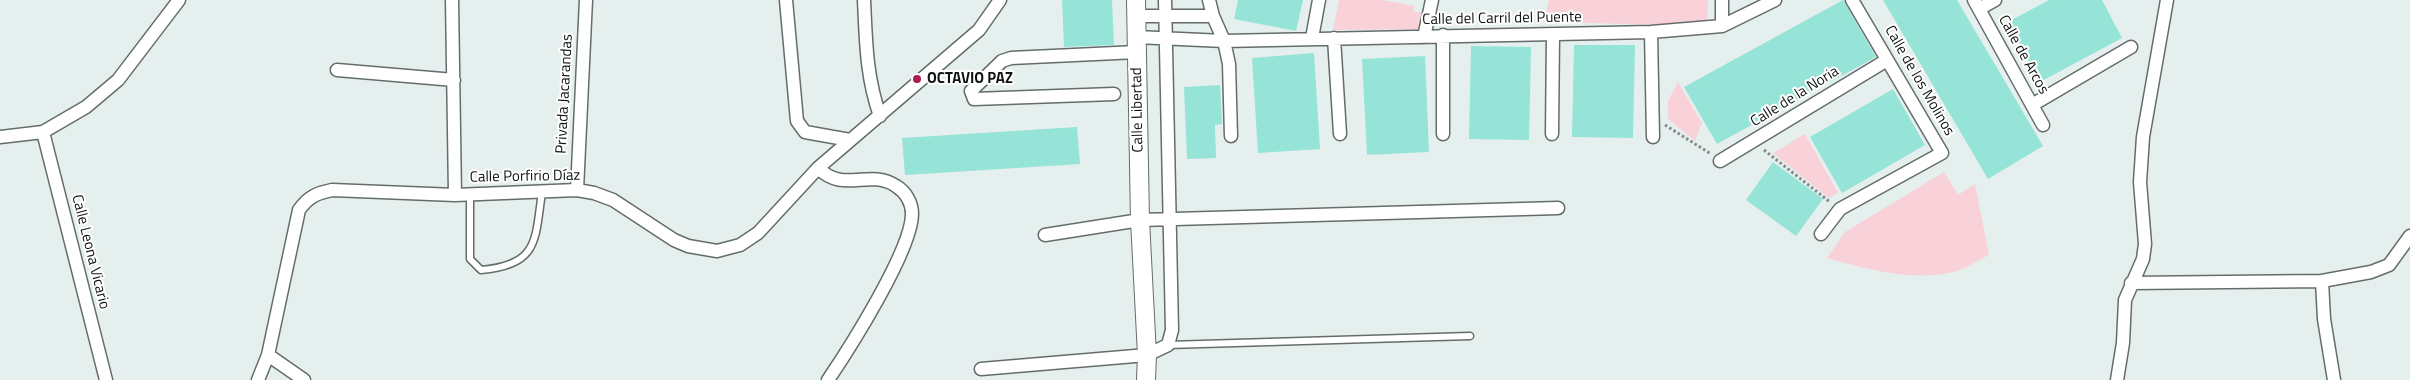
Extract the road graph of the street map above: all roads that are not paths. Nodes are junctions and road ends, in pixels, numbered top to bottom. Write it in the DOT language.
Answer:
graph roads {
  1 [pos="179,0"];
  2 [pos="452,0"];
  3 [pos="586,0"];
  4 [pos="786,0"];
  5 [pos="864,0"];
  6 [pos="1000,0"];
  7 [pos="1164,0"];
  8 [pos="1209,0"];
  9 [pos="1319,0"];
  10 [pos="1432,0"];
  11 [pos="1722,0"];
  12 [pos="1775,0"];
  13 [pos="1852,0"];
  14 [pos="1995,0"];
  15 [pos="2167,0"];
  16 [pos="1977,5"];
  17 [pos="1136,8"];
  18 [pos="1165,16"];
  19 [pos="1213,16"];
  20 [pos="1722,26"];
  21 [pos="1651,32"];
  22 [pos="1443,35"];
  23 [pos="1553,35"];
  24 [pos="1424,36"];
  25 [pos="1312,38"];
  26 [pos="1334,38"];
  27 [pos="1166,40"];
  28 [pos="1224,41"];
  29 [pos="1137,44"];
  30 [pos="2131,47"];
  31 [pos="1886,60"];
  32 [pos="337,70"];
  33 [pos="454,80"];
  34 [pos="1114,94"];
  35 [pos="2032,106"];
  36 [pos="880,116"];
  37 [pos="2043,125"];
  38 [pos="43,132"];
  39 [pos="1340,134"];
  40 [pos="1443,134"];
  41 [pos="1552,134"];
  42 [pos="1231,136"];
  43 [pos="0,137"];
  44 [pos="1653,137"];
  45 [pos="850,140"];
  46 [pos="1720,161"];
  47 [pos="818,168"];
  48 [pos="577,190"];
  49 [pos="542,192"];
  50 [pos="455,195"];
  51 [pos="470,195"];
  52 [pos="1558,208"];
  53 [pos="1169,219"];
  54 [pos="1140,220"];
  55 [pos="1821,234"];
  56 [pos="1045,235"];
  57 [pos="2410,236"];
  58 [pos="2322,281"];
  59 [pos="2131,283"];
  60 [pos="1470,336"];
  61 [pos="1168,345"];
  62 [pos="268,355"];
  63 [pos="1147,355"];
  64 [pos="981,369"];
  65 [pos="106,380"];
  66 [pos="258,380"];
  67 [pos="304,380"];
  68 [pos="828,380"];
  69 [pos="1146,380"];
  70 [pos="2117,380"];
  71 [pos="2334,380"];
  1 -- 38 [label="street"];
  2 -- 33 [label="street"];
  3 -- 48 [label="street, Privada Jacarandas"];
  4 -- 45 [label="street"];
  5 -- 36 [label="street"];
  6 -- 36 [label="street, Calle Porfirio Díaz"];
  7 -- 18 [label="street"];
  8 -- 19 [label="street"];
  9 -- 25 [label="street"];
  10 -- 24 [label="street"];
  11 -- 20 [label="street"];
  12 -- 20 [label="street, Calle del Carril del Puente"];
  13 -- 31 [label="street, Calle de los Molinos"];
  14 -- 16 [label="street"];
  15 -- 59 [label="street"];
  16 -- 35 [label="street, Calle de Arcos"];
  17 -- 18 [label="street"];
  17 -- 29 [label="main road, Calle Libertad"];
  18 -- 19 [label="street"];
  18 -- 27 [label="street"];
  19 -- 28 [label="street"];
  20 -- 21 [label="street, Calle del Carril del Puente"];
  21 -- 23 [label="street, Calle del Carril del Puente"];
  21 -- 44 [label="street"];
  22 -- 23 [label="street, Calle del Carril del Puente"];
  22 -- 24 [label="street, Calle del Carril del Puente"];
  22 -- 40 [label="street"];
  23 -- 41 [label="street"];
  24 -- 26 [label="street, Calle del Carril del Puente"];
  25 -- 26 [label="street, Calle del Carril del Puente"];
  25 -- 28 [label="street, Calle del Carril del Puente"];
  26 -- 39 [label="street"];
  27 -- 28 [label="street, Calle del Carril del Puente"];
  27 -- 29 [label="street, Calle del Carril del Puente"];
  27 -- 53 [label="street"];
  28 -- 42 [label="street"];
  29 -- 34 [label="street, Calle del Carril del Puente"];
  29 -- 54 [label="main road, Calle Libertad"];
  30 -- 35 [label="street"];
  31 -- 46 [label="street, Calle de la Noria"];
  31 -- 55 [label="street, Calle de los Molinos"];
  32 -- 33 [label="street"];
  33 -- 50 [label="street"];
  35 -- 37 [label="street, Calle de Arcos"];
  36 -- 45 [label="street, Calle Porfirio Díaz"];
  38 -- 43 [label="street"];
  38 -- 65 [label="street, Calle Leona Vicario"];
  45 -- 47 [label="street, Calle Porfirio Díaz"];
  47 -- 48 [label="street, Calle Porfirio Díaz"];
  47 -- 68 [label="street"];
  48 -- 49 [label="street, Calle Porfirio Díaz"];
  49 -- 51 [label="street, Calle Porfirio Díaz"];
  49 -- 51 [label="lane"];
  50 -- 51 [label="street, Calle Porfirio Díaz"];
  50 -- 62 [label="street, Calle Porfirio Díaz"];
  52 -- 53 [label="street"];
  53 -- 54 [label="street"];
  53 -- 61 [label="street"];
  54 -- 56 [label="street"];
  54 -- 63 [label="main road, Calle Libertad"];
  57 -- 58 [label="street"];
  58 -- 59 [label="street"];
  58 -- 71 [label="street"];
  59 -- 70 [label="street"];
  60 -- 61 [label="lane"];
  61 -- 63 [label="street"];
  62 -- 66 [label="street, Calle Porfirio Díaz"];
  62 -- 67 [label="street"];
  63 -- 64 [label="street"];
  63 -- 69 [label="main road, Calle Libertad"];
}
